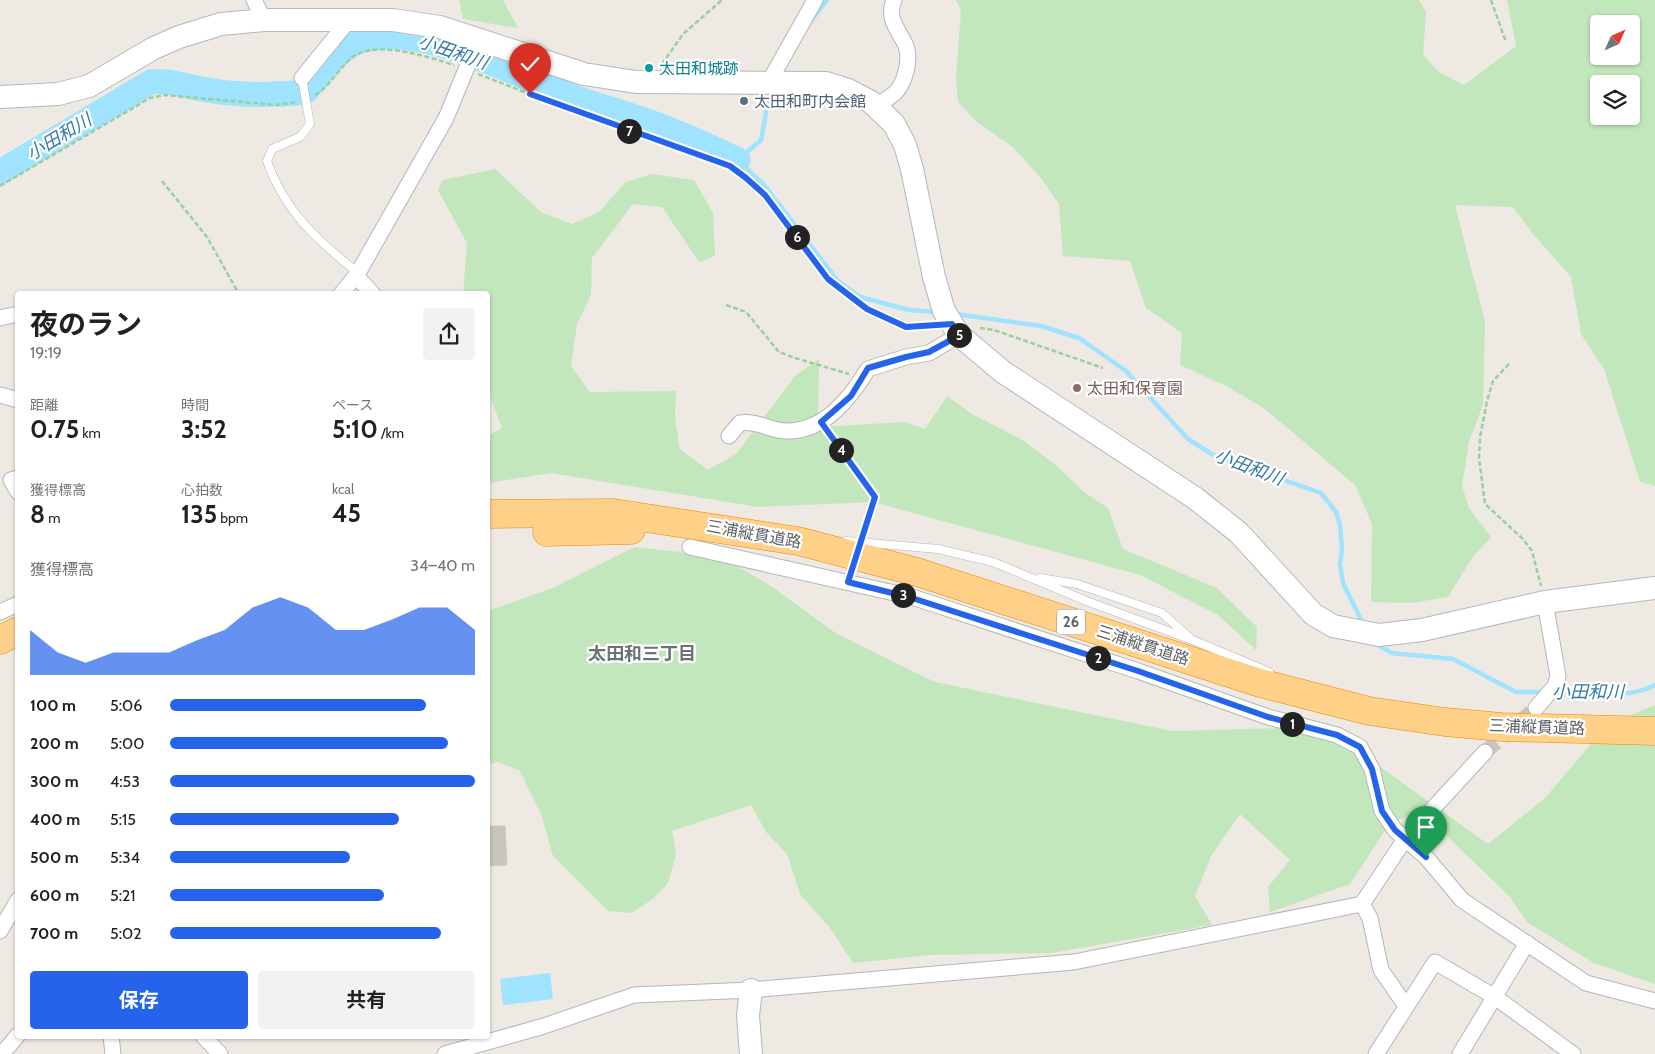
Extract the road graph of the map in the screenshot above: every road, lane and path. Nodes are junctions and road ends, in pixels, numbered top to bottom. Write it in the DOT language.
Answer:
graph roads {
  1 [pos="722,0"];
  2 [pos="815,0"];
  3 [pos="894,0"];
  4 [pos="1491,0"];
  5 [pos="259,10"];
  6 [pos="349,20"];
  7 [pos="479,38"];
  8 [pos="1506,42"];
  9 [pos="466,69"];
  10 [pos="302,78"];
  11 [pos="650,82"];
  12 [pos="768,82"];
  13 [pos="0,97"];
  14 [pos="306,100"];
  15 [pos="876,107"];
  16 [pos="162,182"];
  17 [pos="0,186"];
  18 [pos="357,274"];
  19 [pos="237,291"];
  20 [pos="343,291"];
  21 [pos="370,291"];
  22 [pos="726,305"];
  23 [pos="15,315"];
  24 [pos="0,318"];
  25 [pos="956,329"];
  26 [pos="1509,364"];
  27 [pos="1103,368"];
  28 [pos="863,378"];
  29 [pos="0,395"];
  30 [pos="15,399"];
  31 [pos="821,422"];
  32 [pos="729,436"];
  33 [pos="490,514"];
  34 [pos="490,533"];
  35 [pos="694,535"];
  36 [pos="818,537"];
  37 [pos="834,539"];
  38 [pos="1028,576"];
  39 [pos="848,582"];
  40 [pos="1655,588"];
  41 [pos="1545,602"];
  42 [pos="15,605"];
  43 [pos="0,612"];
  44 [pos="15,623"];
  45 [pos="0,630"];
  46 [pos="15,632"];
  47 [pos="0,640"];
  48 [pos="1196,641"];
  49 [pos="1274,674"];
  50 [pos="1300,684"];
  51 [pos="1536,708"];
  52 [pos="1501,727"];
  53 [pos="1655,731"];
  54 [pos="1655,739"];
  55 [pos="1485,752"];
  56 [pos="1406,838"];
  57 [pos="1362,904"];
  58 [pos="15,905"];
  59 [pos="0,931"];
  60 [pos="1527,943"];
  61 [pos="750,990"];
  62 [pos="1494,997"];
  63 [pos="1655,1001"];
  64 [pos="1406,1006"];
  65 [pos="15,1039"];
  66 [pos="111,1039"];
  67 [pos="206,1039"];
  68 [pos="2,1054"];
  69 [pos="113,1054"];
  70 [pos="220,1054"];
  71 [pos="446,1054"];
  72 [pos="751,1054"];
  73 [pos="1376,1054"];
  74 [pos="1460,1054"];
  75 [pos="1573,1054"];
  1 -- 11 [label="path"];
  2 -- 12 [label="street"];
  3 -- 15 [label="street"];
  4 -- 8 [label="path"];
  5 -- 6 [label="street"];
  5 -- 13 [label="street"];
  6 -- 7 [label="street"];
  6 -- 10 [label="street"];
  7 -- 9 [label="street"];
  7 -- 11 [label="street"];
  9 -- 14 [label="path"];
  9 -- 18 [label="street"];
  9 -- 25 [label="path"];
  10 -- 14 [label="lane"];
  11 -- 12 [label="street"];
  12 -- 15 [label="street"];
  14 -- 17 [label="path"];
  14 -- 18 [label="lane"];
  15 -- 25 [label="street"];
  16 -- 19 [label="path"];
  18 -- 20 [label="street"];
  18 -- 21 [label="street"];
  22 -- 28 [label="path"];
  23 -- 24 [label="street"];
  25 -- 27 [label="path"];
  25 -- 28 [label="street"];
  25 -- 41 [label="street"];
  26 -- 41 [label="path"];
  28 -- 31 [label="street"];
  29 -- 30 [label="street"];
  31 -- 32 [label="street"];
  31 -- 39 [label="path, bridge"];
  33 -- 35 [label="highway, 三浦縦貫道路 / 26"];
  34 -- 54 [label="highway, 三浦縦貫道路 / 26"];
  35 -- 36 [label="lane"];
  35 -- 39 [label="street"];
  35 -- 52 [label="highway, 三浦縦貫道路 / 26"];
  37 -- 38 [label="lane"];
  38 -- 48 [label="lane"];
  38 -- 48 [label="lane"];
  39 -- 56 [label="street"];
  40 -- 41 [label="street"];
  41 -- 51 [label="street"];
  42 -- 43 [label="street"];
  44 -- 45 [label="highway"];
  46 -- 47 [label="highway"];
  48 -- 49 [label="lane"];
  50 -- 52 [label="lane"];
  52 -- 53 [label="highway, 三浦縦貫道路 / 26"];
  55 -- 56 [label="street"];
  56 -- 57 [label="street"];
  56 -- 60 [label="street"];
  57 -- 61 [label="street"];
  57 -- 64 [label="street"];
  58 -- 59 [label="street"];
  60 -- 62 [label="street"];
  60 -- 63 [label="street"];
  61 -- 71 [label="street"];
  61 -- 72 [label="street"];
  62 -- 64 [label="street"];
  62 -- 74 [label="street"];
  62 -- 75 [label="street"];
  64 -- 73 [label="street"];
  65 -- 68 [label="street"];
  66 -- 69 [label="street"];
  67 -- 70 [label="street"];
}
